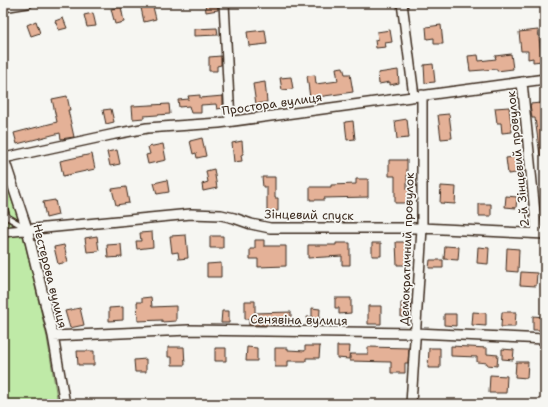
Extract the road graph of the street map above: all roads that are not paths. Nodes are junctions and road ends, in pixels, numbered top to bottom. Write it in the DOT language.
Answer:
graph roads {
  1 [pos="28,3"];
  2 [pos="224,3"];
  3 [pos="402,3"];
  4 [pos="3,7"];
  5 [pos="545,79"];
  6 [pos="522,82"];
  7 [pos="418,96"];
  8 [pos="230,121"];
  9 [pos="3,157"];
  10 [pos="8,171"];
  11 [pos="3,185"];
  12 [pos="3,203"];
  13 [pos="422,228"];
  14 [pos="27,229"];
  15 [pos="3,232"];
  16 [pos="541,234"];
  17 [pos="416,334"];
  18 [pos="53,336"];
  19 [pos="545,339"];
  20 [pos="65,404"];
  21 [pos="411,404"];
  1 -- 4 [label="street"];
  2 -- 8 [label="street"];
  3 -- 7 [label="street, Демократичний провулок"];
  5 -- 6 [label="street, Простора вулиця"];
  6 -- 7 [label="street, Простора вулиця"];
  6 -- 16 [label="street, 2-й Зінцевий провулок"];
  7 -- 8 [label="street, Простора вулиця"];
  7 -- 13 [label="street, Демократичний провулок"];
  8 -- 9 [label="street, Простора вулиця"];
  9 -- 10 [label="street, Нестерова вулиця"];
  10 -- 11 [label="lane"];
  10 -- 14 [label="street, Нестерова вулиця"];
  12 -- 14 [label="lane"];
  13 -- 14 [label="street, Зінцевий спуск"];
  13 -- 16 [label="street, Зінцевий спуск"];
  13 -- 17 [label="street, Демократичний провулок"];
  14 -- 15 [label="street, Зінцевий спуск"];
  14 -- 18 [label="street, Нестерова вулиця"];
  17 -- 18 [label="street, Сенявіна вулиця"];
  17 -- 19 [label="street, Сенявіна вулиця"];
  17 -- 21 [label="street, Демократичний провулок"];
  18 -- 20 [label="street, Нестерова вулиця"];
}
